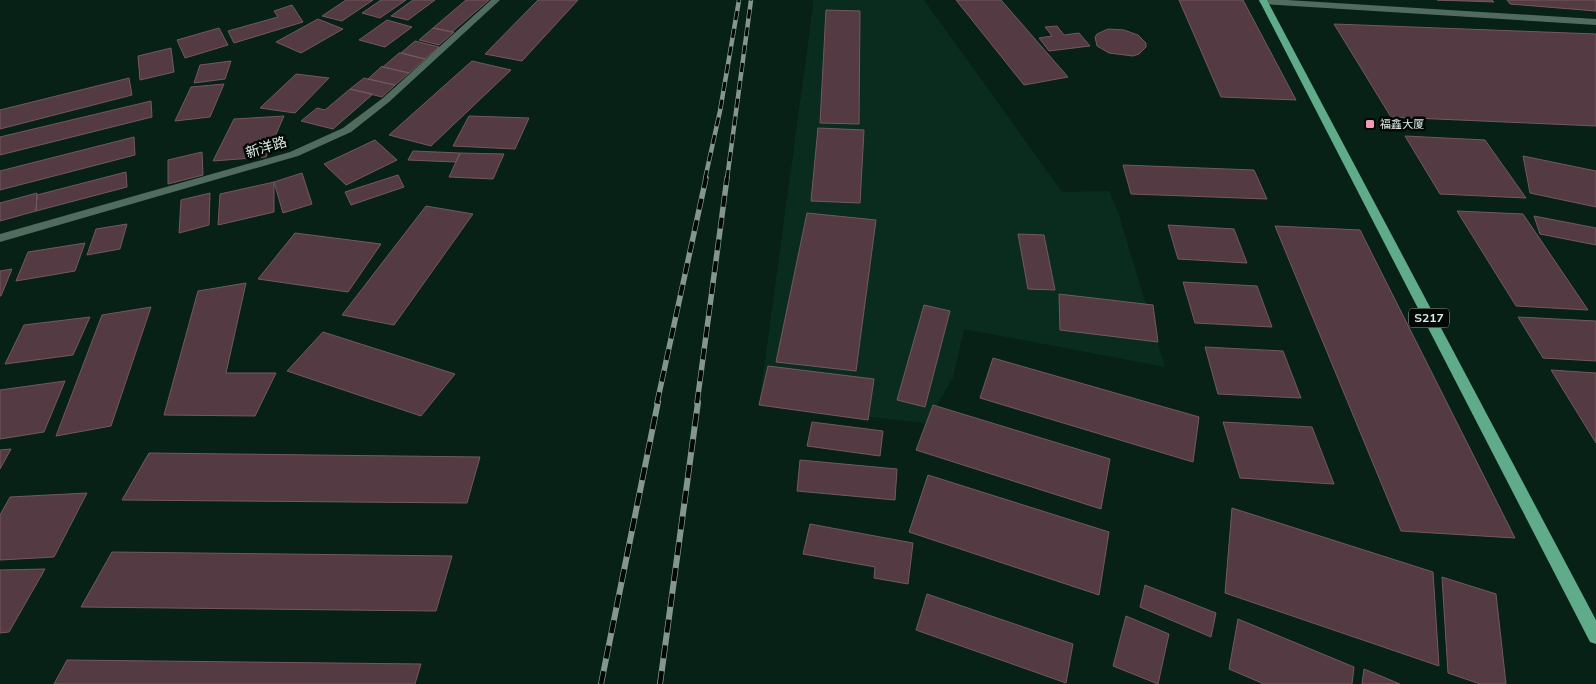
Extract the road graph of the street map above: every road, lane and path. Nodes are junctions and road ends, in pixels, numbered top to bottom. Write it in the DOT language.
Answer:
graph roads {
  1 [pos="496,0"];
  2 [pos="1263,1"];
  3 [pos="1596,22"];
  4 [pos="0,238"];
  5 [pos="1596,636"];
  1 -- 4 [label="street, 新洋路"];
  2 -- 3 [label="street"];
  2 -- 5 [label="main road, S217"];
}
